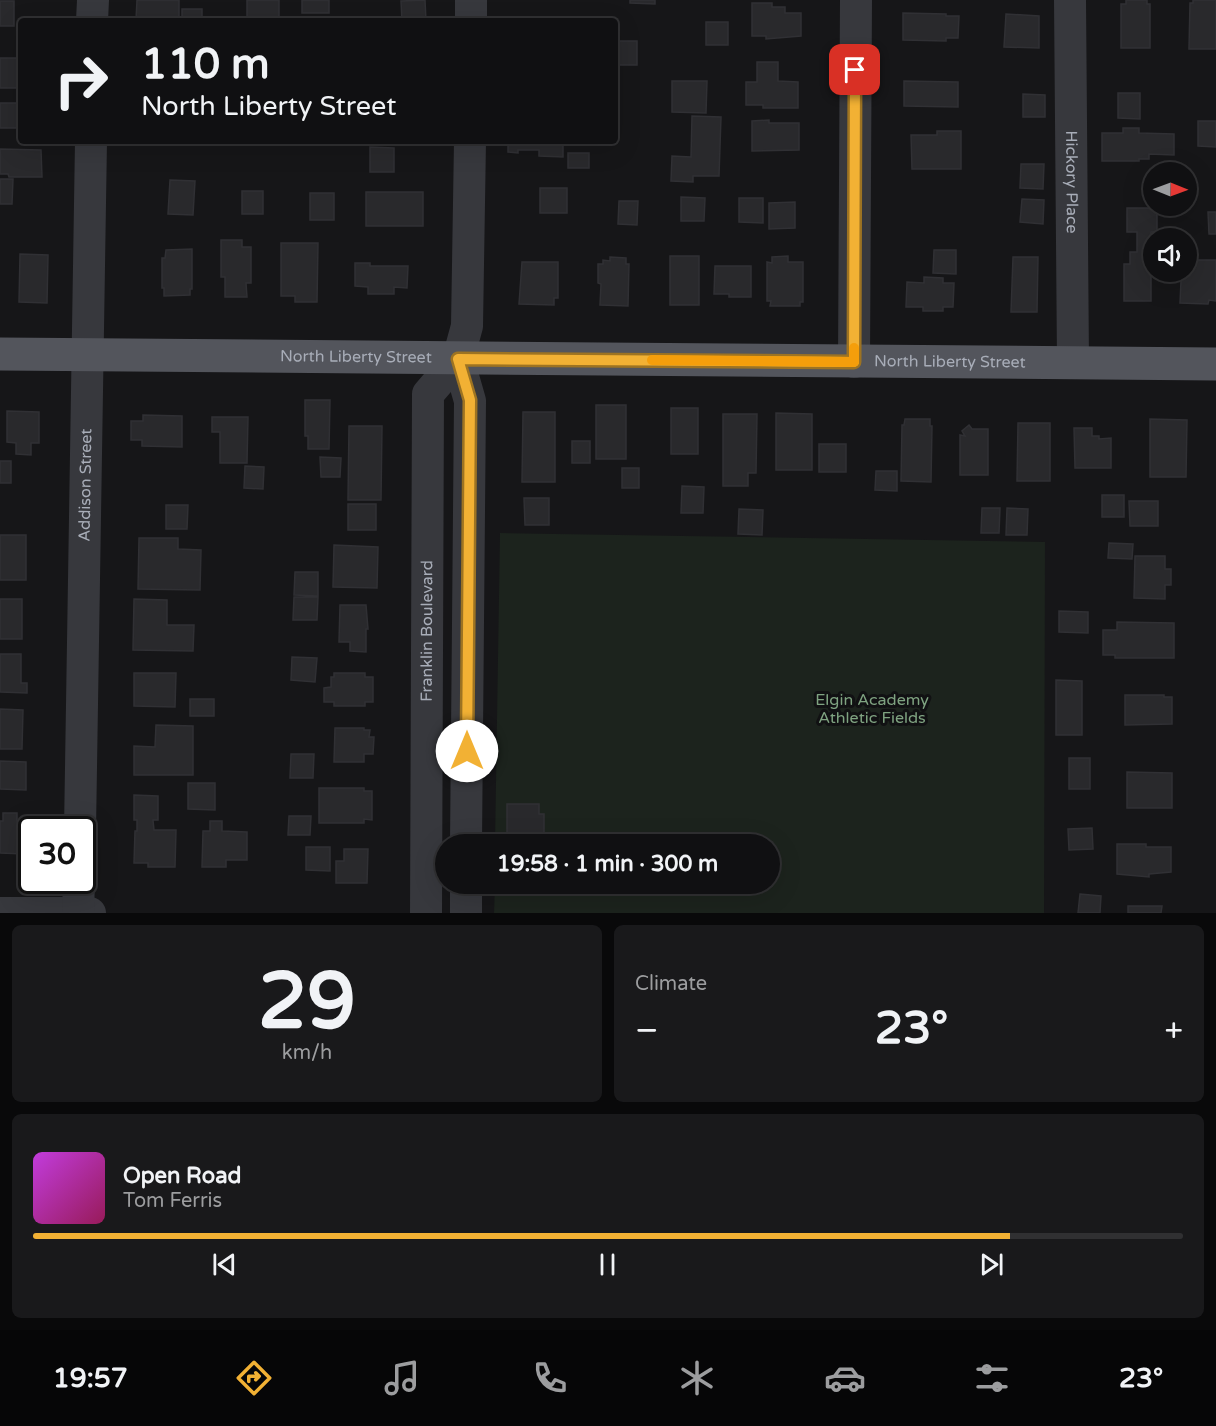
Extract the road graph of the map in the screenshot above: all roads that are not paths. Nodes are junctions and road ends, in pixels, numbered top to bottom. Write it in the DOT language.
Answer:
graph roads {
  1 [pos="93,0"];
  2 [pos="471,0"];
  3 [pos="856,0"];
  4 [pos="1070,0"];
  5 [pos="92,18"];
  6 [pos="471,18"];
  7 [pos="91,144"];
  8 [pos="470,144"];
  9 [pos="0,354"];
  10 [pos="88,356"];
  11 [pos="458,359"];
  12 [pos="854,362"];
  13 [pos="1072,362"];
  14 [pos="1216,364"];
  15 [pos="80,816"];
  16 [pos="466,834"];
  17 [pos="79,894"];
  18 [pos="466,894"];
  19 [pos="0,913"];
  20 [pos="78,913"];
  21 [pos="90,913"];
  22 [pos="426,913"];
  23 [pos="466,913"];
  1 -- 5 [label="street"];
  2 -- 6 [label="street"];
  3 -- 12 [label="street"];
  4 -- 13 [label="street, Hickory Place"];
  7 -- 10 [label="street, Addison Street"];
  8 -- 11 [label="street, Franklin Boulevard"];
  9 -- 10 [label="main road, North Liberty Street"];
  10 -- 11 [label="main road, North Liberty Street"];
  10 -- 15 [label="street, Addison Street"];
  11 -- 12 [label="main road, North Liberty Street"];
  11 -- 16 [label="street"];
  11 -- 22 [label="street, Franklin Boulevard"];
  12 -- 13 [label="main road, North Liberty Street"];
  13 -- 14 [label="main road, North Liberty Street"];
  17 -- 20 [label="street"];
  18 -- 23 [label="street"];
  19 -- 20 [label="street"];
  20 -- 21 [label="street"];
}
